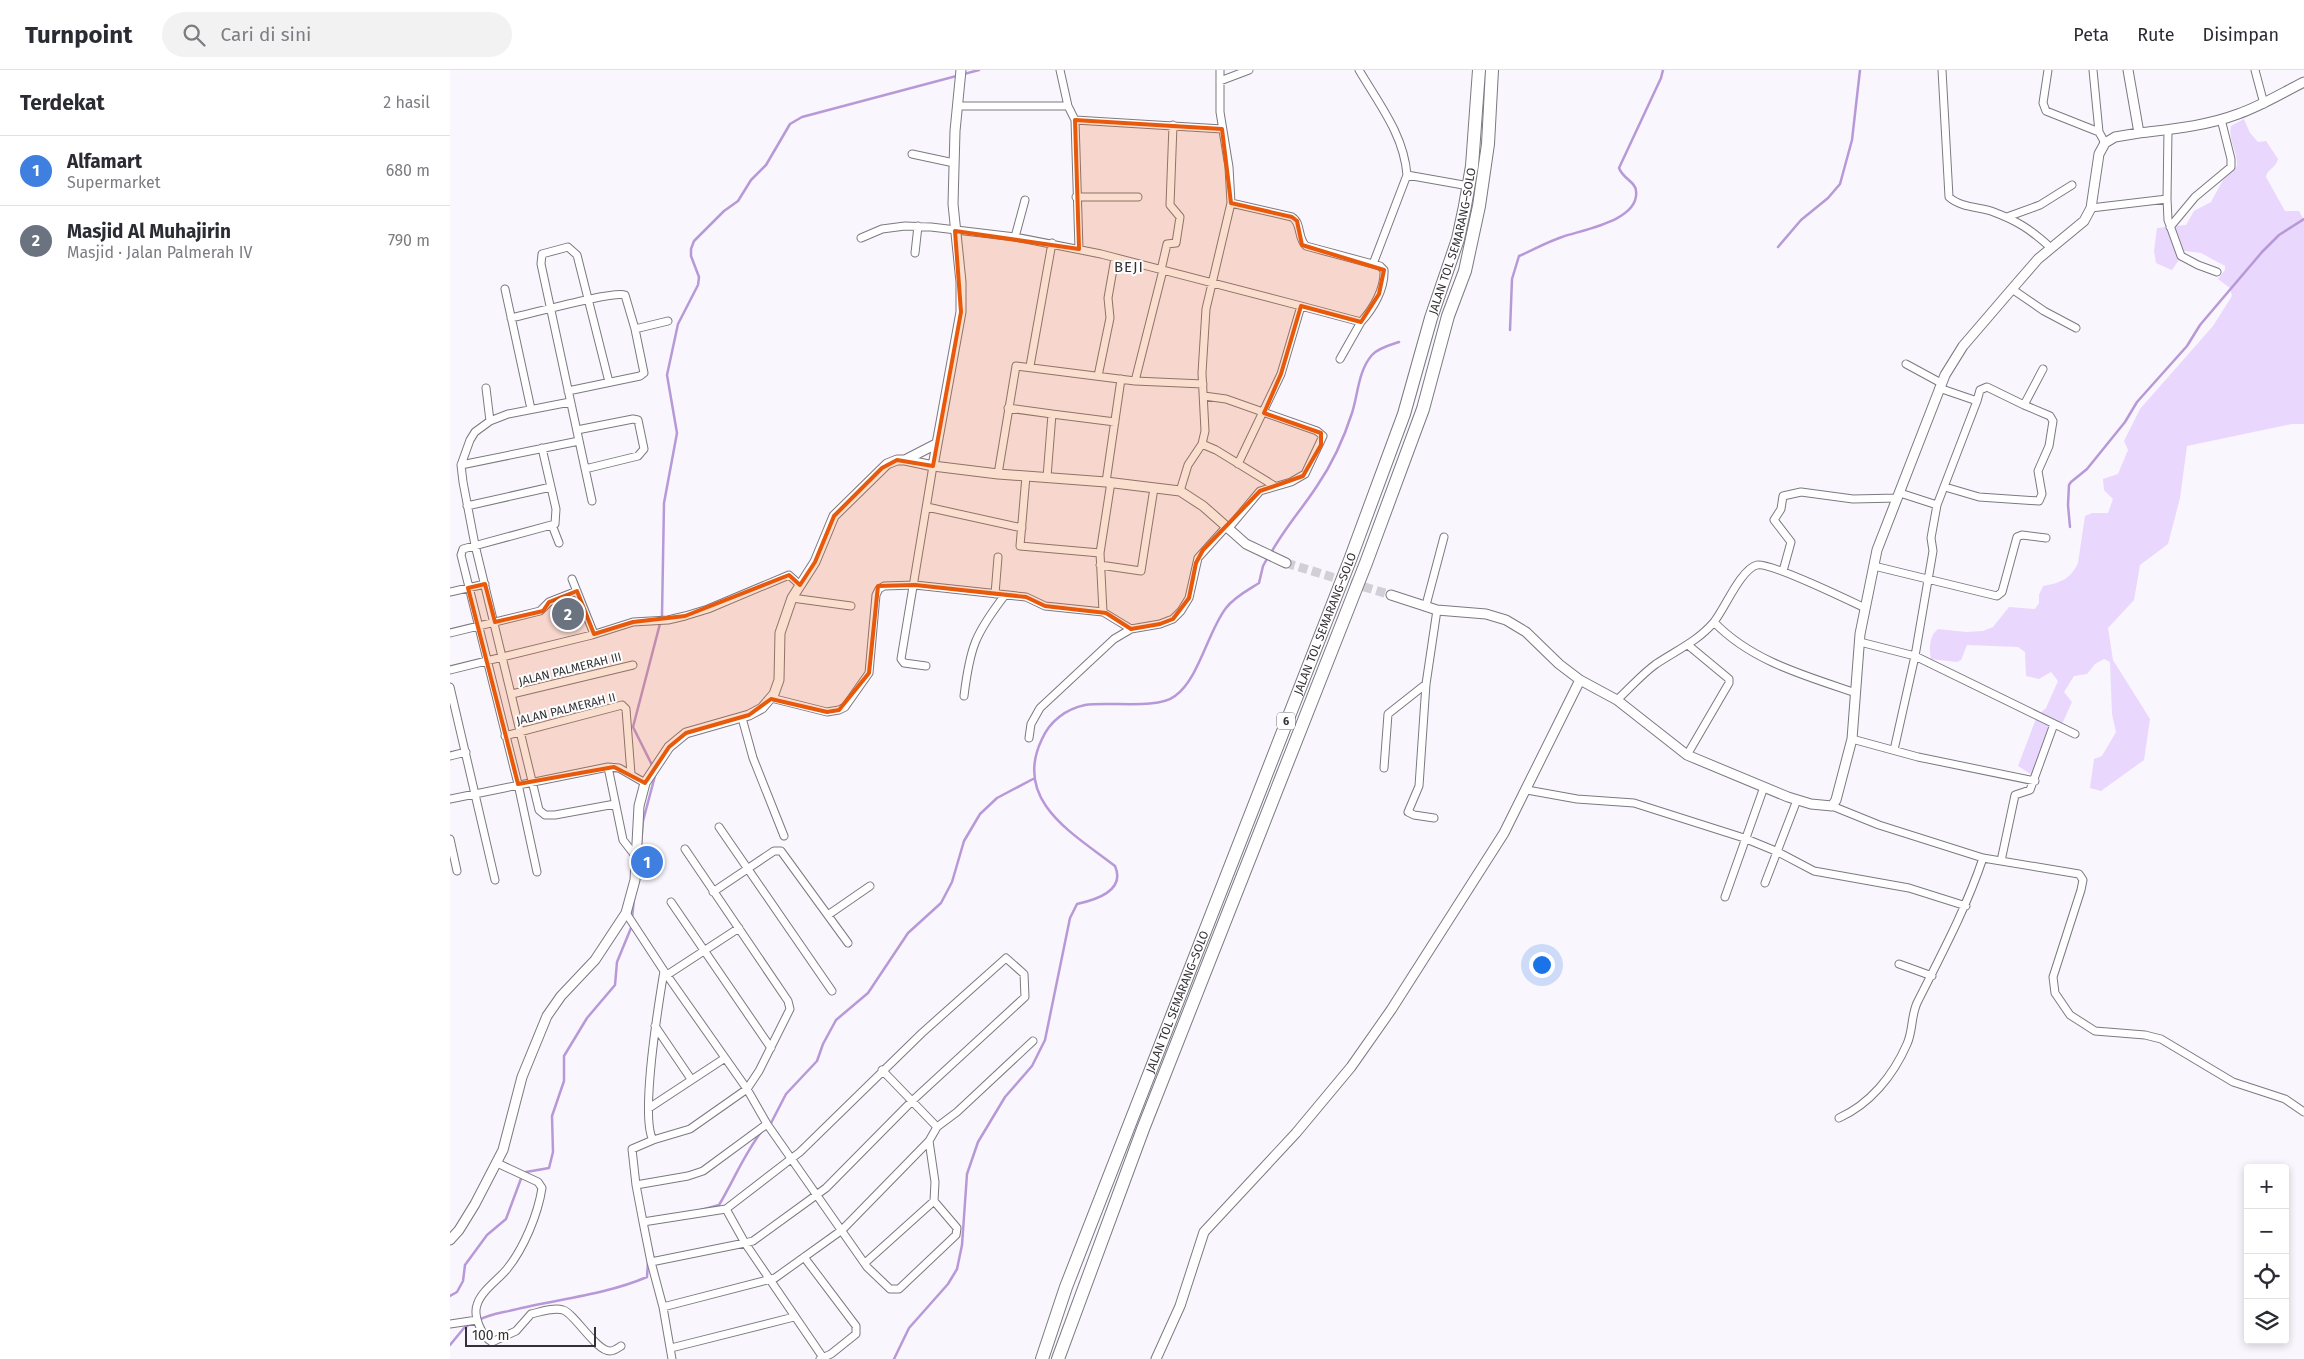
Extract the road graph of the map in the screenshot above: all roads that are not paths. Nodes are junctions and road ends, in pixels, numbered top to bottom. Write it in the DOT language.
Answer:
graph roads {
  1 [pos="1060,70"];
  2 [pos="1220,70"];
  3 [pos="1249,70"];
  4 [pos="1359,70"];
  5 [pos="1479,70"];
  6 [pos="1492,70"];
  7 [pos="1942,70"];
  8 [pos="2048,70"];
  9 [pos="2093,70"];
  10 [pos="2128,70"];
  11 [pos="2255,70"];
  12 [pos="961,74"];
  13 [pos="1220,81"];
  14 [pos="2304,82"];
  15 [pos="2264,104"];
  16 [pos="958,106"];
  17 [pos="1068,106"];
  18 [pos="2222,119"];
  19 [pos="1075,120"];
  20 [pos="1173,126"];
  21 [pos="1222,128"];
  22 [pos="2168,130"];
  23 [pos="2099,132"];
  24 [pos="2139,133"];
  25 [pos="2105,143"];
  26 [pos="912,154"];
  27 [pos="954,163"];
  28 [pos="1407,175"];
  29 [pos="2072,185"];
  30 [pos="1469,186"];
  31 [pos="1076,197"];
  32 [pos="1138,197"];
  33 [pos="2168,198"];
  34 [pos="1025,200"];
  35 [pos="1231,204"];
  36 [pos="2091,208"];
  37 [pos="2007,217"];
  38 [pos="918,226"];
  39 [pos="2170,227"];
  40 [pos="955,231"];
  41 [pos="1015,237"];
  42 [pos="861,238"];
  43 [pos="1052,243"];
  44 [pos="2051,248"];
  45 [pos="1079,249"];
  46 [pos="915,253"];
  47 [pos="1115,258"];
  48 [pos="1373,264"];
  49 [pos="1162,270"];
  50 [pos="2217,272"];
  51 [pos="1213,282"];
  52 [pos="2012,288"];
  53 [pos="505,289"];
  54 [pos="590,300"];
  55 [pos="1301,306"];
  56 [pos="550,310"];
  57 [pos="511,318"];
  58 [pos="668,321"];
  59 [pos="1361,322"];
  60 [pos="2076,328"];
  61 [pos="636,329"];
  62 [pos="1340,359"];
  63 [pos="1906,364"];
  64 [pos="1030,366"];
  65 [pos="2043,370"];
  66 [pos="1098,376"];
  67 [pos="1121,379"];
  68 [pos="1135,381"];
  69 [pos="609,382"];
  70 [pos="1203,384"];
  71 [pos="1940,386"];
  72 [pos="486,388"];
  73 [pos="568,391"];
  74 [pos="1204,396"];
  75 [pos="1976,401"];
  76 [pos="570,402"];
  77 [pos="2024,404"];
  78 [pos="1008,408"];
  79 [pos="531,409"];
  80 [pos="1264,413"];
  81 [pos="1052,414"];
  82 [pos="490,421"];
  83 [pos="1115,422"];
  84 [pos="577,430"];
  85 [pos="579,441"];
  86 [pos="936,444"];
  87 [pos="1202,444"];
  88 [pos="542,448"];
  89 [pos="905,460"];
  90 [pos="1238,464"];
  91 [pos="461,465"];
  92 [pos="933,466"];
  93 [pos="585,469"];
  94 [pos="998,474"];
  95 [pos="1026,476"];
  96 [pos="1046,477"];
  97 [pos="1108,482"];
  98 [pos="1273,485"];
  99 [pos="551,487"];
  100 [pos="1944,487"];
  101 [pos="1154,488"];
  102 [pos="1180,491"];
  103 [pos="1899,496"];
  104 [pos="592,500"];
  105 [pos="1937,505"];
  106 [pos="467,506"];
  107 [pos="927,507"];
  108 [pos="552,525"];
  109 [pos="1022,528"];
  110 [pos="1227,528"];
  111 [pos="1444,537"];
  112 [pos="2046,538"];
  113 [pos="559,543"];
  114 [pos="475,545"];
  115 [pos="1100,553"];
  116 [pos="998,557"];
  117 [pos="1286,563"];
  118 [pos="1100,565"];
  119 [pos="1874,566"];
  120 [pos="1783,571"];
  121 [pos="572,579"];
  122 [pos="1928,580"];
  123 [pos="485,584"];
  124 [pos="800,585"];
  125 [pos="915,585"];
  126 [pos="468,588"];
  127 [pos="577,591"];
  128 [pos="450,592"];
  129 [pos="995,594"];
  130 [pos="1005,595"];
  131 [pos="1391,595"];
  132 [pos="792,598"];
  133 [pos="1426,605"];
  134 [pos="850,606"];
  135 [pos="1866,608"];
  136 [pos="1437,610"];
  137 [pos="1103,612"];
  138 [pos="495,622"];
  139 [pos="1714,622"];
  140 [pos="478,626"];
  141 [pos="1131,629"];
  142 [pos="450,633"];
  143 [pos="594,634"];
  144 [pos="1860,642"];
  145 [pos="1688,646"];
  146 [pos="1915,656"];
  147 [pos="503,657"];
  148 [pos="486,662"];
  149 [pos="632,665"];
  150 [pos="926,666"];
  151 [pos="450,670"];
  152 [pos="1580,680"];
  153 [pos="1426,684"];
  154 [pos="450,687"];
  155 [pos="1856,693"];
  156 [pos="512,694"];
  157 [pos="964,696"];
  158 [pos="771,698"];
  159 [pos="1617,700"];
  160 [pos="453,712"];
  161 [pos="742,718"];
  162 [pos="2054,724"];
  163 [pos="520,732"];
  164 [pos="2075,734"];
  165 [pos="505,736"];
  166 [pos="1029,738"];
  167 [pos="1852,738"];
  168 [pos="1894,750"];
  169 [pos="466,752"];
  170 [pos="1687,755"];
  171 [pos="450,756"];
  172 [pos="608,768"];
  173 [pos="1384,768"];
  174 [pos="631,774"];
  175 [pos="2035,781"];
  176 [pos="532,782"];
  177 [pos="645,783"];
  178 [pos="518,784"];
  179 [pos="1764,787"];
  180 [pos="1527,790"];
  181 [pos="476,794"];
  182 [pos="450,799"];
  183 [pos="1797,800"];
  184 [pos="615,804"];
  185 [pos="1832,806"];
  186 [pos="1434,818"];
  187 [pos="719,827"];
  188 [pos="784,836"];
  189 [pos="1744,838"];
  190 [pos="450,839"];
  191 [pos="685,849"];
  192 [pos="1778,852"];
  193 [pos="1983,858"];
  194 [pos="637,859"];
  195 [pos="2001,861"];
  196 [pos="747,869"];
  197 [pos="458,871"];
  198 [pos="537,872"];
  199 [pos="495,880"];
  200 [pos="1765,883"];
  201 [pos="870,886"];
  202 [pos="713,892"];
  203 [pos="1724,896"];
  204 [pos="671,902"];
  205 [pos="1966,906"];
  206 [pos="626,913"];
  207 [pos="828,915"];
  208 [pos="739,928"];
  209 [pos="848,943"];
  210 [pos="704,952"];
  211 [pos="1899,964"];
  212 [pos="665,973"];
  213 [pos="1932,976"];
  214 [pos="832,991"];
  215 [pos="655,1026"];
  216 [pos="1033,1041"];
  217 [pos="771,1048"];
  218 [pos="724,1058"];
  219 [pos="882,1070"];
  220 [pos="691,1079"];
  221 [pos="747,1089"];
  222 [pos="912,1100"];
  223 [pos="649,1108"];
  224 [pos="2304,1112"];
  225 [pos="1839,1118"];
  226 [pos="767,1124"];
  227 [pos="937,1127"];
  228 [pos="653,1140"];
  229 [pos="929,1141"];
  230 [pos="792,1158"];
  231 [pos="496,1163"];
  232 [pos="636,1185"];
  233 [pos="818,1194"];
  234 [pos="934,1201"];
  235 [pos="726,1210"];
  236 [pos="644,1222"];
  237 [pos="842,1230"];
  238 [pos="450,1240"];
  239 [pos="745,1243"];
  240 [pos="804,1258"];
  241 [pos="651,1262"];
  242 [pos="865,1263"];
  243 [pos="771,1280"];
  244 [pos="663,1307"];
  245 [pos="794,1317"];
  246 [pos="478,1321"];
  247 [pos="450,1324"];
  248 [pos="621,1346"];
  249 [pos="671,1348"];
  250 [pos="672,1359"];
  251 [pos="823,1359"];
  252 [pos="1042,1359"];
  253 [pos="1058,1359"];
  254 [pos="1156,1359"];
  1 -- 17 [label="street"];
  2 -- 13 [label="street"];
  3 -- 13 [label="street"];
  4 -- 28 [label="street"];
  5 -- 30 [label="highway, JALAN TOL SEMARANG–SOLO / 6"];
  6 -- 253 [label="highway, JALAN TOL SEMARANG–SOLO / 6"];
  7 -- 37 [label="street"];
  8 -- 23 [label="street"];
  9 -- 23 [label="street"];
  10 -- 24 [label="street"];
  11 -- 15 [label="street"];
  12 -- 16 [label="street"];
  13 -- 21 [label="street"];
  14 -- 15 [label="street"];
  15 -- 18 [label="street"];
  16 -- 17 [label="street"];
  16 -- 27 [label="street"];
  17 -- 19 [label="street"];
  18 -- 22 [label="street"];
  18 -- 39 [label="street"];
  19 -- 20 [label="street"];
  19 -- 31 [label="street"];
  20 -- 21 [label="street"];
  20 -- 49 [label="street"];
  21 -- 35 [label="street"];
  22 -- 24 [label="street"];
  22 -- 33 [label="street"];
  23 -- 25 [label="street"];
  24 -- 25 [label="street"];
  25 -- 36 [label="street"];
  26 -- 27 [label="street"];
  27 -- 40 [label="street"];
  28 -- 30 [label="street"];
  28 -- 48 [label="street"];
  29 -- 37 [label="street"];
  30 -- 252 [label="highway, JALAN TOL SEMARANG–SOLO / 6"];
  31 -- 32 [label="street"];
  31 -- 45 [label="street"];
  33 -- 36 [label="street"];
  33 -- 39 [label="street"];
  34 -- 41 [label="street"];
  35 -- 48 [label="street"];
  35 -- 51 [label="street"];
  36 -- 44 [label="street"];
  37 -- 44 [label="street"];
  38 -- 40 [label="street"];
  38 -- 42 [label="street"];
  38 -- 46 [label="street"];
  39 -- 50 [label="street"];
  40 -- 41 [label="street"];
  40 -- 86 [label="street"];
  41 -- 43 [label="street"];
  43 -- 45 [label="street"];
  43 -- 64 [label="street"];
  44 -- 52 [label="street"];
  45 -- 47 [label="street"];
  47 -- 49 [label="street"];
  47 -- 66 [label="street"];
  48 -- 59 [label="street"];
  49 -- 51 [label="street"];
  49 -- 68 [label="street"];
  51 -- 55 [label="street"];
  51 -- 70 [label="street"];
  52 -- 60 [label="street"];
  52 -- 71 [label="street"];
  53 -- 57 [label="street"];
  54 -- 56 [label="street"];
  54 -- 56 [label="street"];
  54 -- 61 [label="street"];
  54 -- 69 [label="street"];
  55 -- 59 [label="street"];
  55 -- 80 [label="street"];
  56 -- 57 [label="street"];
  56 -- 73 [label="street"];
  57 -- 79 [label="street"];
  58 -- 61 [label="street"];
  59 -- 62 [label="street"];
  61 -- 69 [label="street"];
  63 -- 71 [label="street"];
  64 -- 66 [label="street"];
  64 -- 78 [label="street"];
  65 -- 77 [label="street"];
  66 -- 67 [label="street"];
  67 -- 68 [label="street"];
  67 -- 83 [label="street"];
  68 -- 70 [label="street"];
  69 -- 73 [label="street"];
  70 -- 74 [label="street"];
  71 -- 75 [label="street"];
  71 -- 103 [label="street"];
  72 -- 82 [label="street"];
  73 -- 76 [label="street"];
  74 -- 80 [label="street"];
  74 -- 87 [label="street"];
  75 -- 77 [label="street"];
  75 -- 100 [label="street"];
  76 -- 79 [label="street"];
  76 -- 84 [label="street"];
  77 -- 100 [label="street"];
  78 -- 81 [label="street"];
  78 -- 94 [label="street"];
  79 -- 82 [label="street"];
  80 -- 90 [label="street"];
  80 -- 98 [label="street"];
  81 -- 83 [label="street"];
  81 -- 96 [label="street"];
  82 -- 91 [label="street"];
  83 -- 97 [label="street"];
  84 -- 85 [label="street"];
  84 -- 93 [label="street"];
  85 -- 88 [label="street"];
  85 -- 93 [label="street"];
  86 -- 89 [label="street"];
  86 -- 92 [label="street"];
  87 -- 90 [label="street"];
  87 -- 102 [label="street"];
  88 -- 91 [label="street"];
  88 -- 99 [label="street"];
  89 -- 92 [label="street"];
  89 -- 124 [label="street"];
  90 -- 98 [label="street"];
  91 -- 106 [label="street"];
  92 -- 94 [label="street"];
  92 -- 107 [label="street"];
  93 -- 104 [label="street"];
  94 -- 95 [label="street"];
  95 -- 96 [label="street"];
  95 -- 109 [label="street"];
  96 -- 97 [label="street"];
  97 -- 101 [label="street"];
  97 -- 115 [label="street"];
  98 -- 110 [label="street"];
  99 -- 106 [label="street"];
  99 -- 108 [label="street"];
  100 -- 105 [label="street"];
  101 -- 102 [label="street"];
  101 -- 118 [label="street"];
  102 -- 110 [label="street"];
  103 -- 105 [label="street"];
  103 -- 119 [label="street"];
  103 -- 120 [label="street"];
  105 -- 122 [label="street"];
  106 -- 114 [label="street"];
  107 -- 109 [label="street"];
  107 -- 125 [label="street"];
  108 -- 113 [label="street"];
  108 -- 114 [label="street"];
  109 -- 115 [label="street"];
  110 -- 117 [label="street"];
  110 -- 141 [label="street"];
  111 -- 133 [label="street"];
  112 -- 122 [label="street"];
  114 -- 123 [label="street"];
  114 -- 126 [label="street"];
  115 -- 118 [label="street"];
  116 -- 129 [label="street"];
  118 -- 137 [label="street"];
  119 -- 122 [label="street"];
  119 -- 135 [label="street"];
  120 -- 135 [label="street"];
  120 -- 139 [label="street"];
  121 -- 127 [label="street"];
  122 -- 146 [label="street"];
  123 -- 126 [label="street"];
  123 -- 138 [label="street"];
  124 -- 132 [label="street"];
  124 -- 143 [label="street"];
  125 -- 129 [label="street"];
  125 -- 150 [label="street"];
  125 -- 158 [label="street"];
  126 -- 128 [label="street"];
  126 -- 140 [label="street"];
  127 -- 138 [label="street"];
  127 -- 143 [label="street"];
  129 -- 130 [label="street"];
  130 -- 137 [label="street"];
  130 -- 157 [label="street"];
  131 -- 133 [label="street"];
  132 -- 134 [label="street"];
  132 -- 158 [label="street"];
  133 -- 136 [label="street"];
  135 -- 144 [label="street"];
  136 -- 152 [label="street"];
  136 -- 153 [label="street"];
  137 -- 141 [label="street"];
  138 -- 140 [label="street"];
  138 -- 147 [label="street"];
  139 -- 145 [label="street"];
  139 -- 155 [label="street"];
  140 -- 142 [label="street"];
  140 -- 148 [label="street"];
  141 -- 166 [label="street"];
  143 -- 147 [label="street"];
  144 -- 146 [label="street"];
  144 -- 155 [label="street"];
  145 -- 159 [label="street"];
  145 -- 170 [label="street"];
  146 -- 162 [label="street"];
  146 -- 168 [label="street"];
  147 -- 148 [label="street"];
  147 -- 156 [label="street"];
  148 -- 151 [label="street"];
  148 -- 165 [label="street"];
  149 -- 156 [label="street, JALAN PALMERAH III"];
  152 -- 159 [label="street"];
  152 -- 180 [label="street"];
  153 -- 173 [label="street"];
  153 -- 186 [label="street"];
  154 -- 160 [label="street"];
  155 -- 167 [label="street"];
  156 -- 163 [label="street"];
  158 -- 161 [label="street"];
  159 -- 170 [label="street"];
  160 -- 169 [label="street"];
  161 -- 177 [label="street"];
  161 -- 188 [label="street"];
  162 -- 164 [label="street"];
  162 -- 175 [label="street"];
  163 -- 165 [label="street, JALAN PALMERAH II"];
  163 -- 174 [label="street, JALAN PALMERAH II"];
  163 -- 176 [label="street"];
  165 -- 178 [label="street"];
  167 -- 168 [label="street"];
  167 -- 185 [label="street"];
  168 -- 175 [label="street"];
  169 -- 171 [label="street"];
  169 -- 181 [label="street"];
  170 -- 179 [label="street"];
  172 -- 174 [label="street"];
  172 -- 176 [label="street"];
  172 -- 184 [label="street"];
  174 -- 177 [label="street"];
  175 -- 195 [label="street"];
  176 -- 178 [label="street"];
  176 -- 184 [label="street"];
  177 -- 194 [label="street"];
  178 -- 181 [label="street"];
  178 -- 198 [label="street"];
  179 -- 183 [label="street"];
  179 -- 189 [label="street"];
  180 -- 189 [label="street"];
  180 -- 254 [label="street"];
  181 -- 182 [label="street"];
  181 -- 199 [label="street"];
  183 -- 185 [label="street"];
  183 -- 192 [label="street"];
  184 -- 194 [label="street"];
  185 -- 193 [label="street"];
  187 -- 196 [label="street"];
  189 -- 192 [label="street"];
  189 -- 203 [label="street"];
  190 -- 197 [label="street"];
  191 -- 202 [label="street"];
  192 -- 200 [label="street"];
  192 -- 205 [label="street"];
  193 -- 195 [label="street"];
  193 -- 205 [label="street"];
  194 -- 206 [label="street"];
  195 -- 224 [label="street"];
  196 -- 202 [label="street"];
  196 -- 207 [label="street"];
  196 -- 214 [label="street"];
  201 -- 207 [label="street"];
  202 -- 208 [label="street"];
  204 -- 210 [label="street"];
  205 -- 213 [label="street"];
  206 -- 212 [label="street"];
  206 -- 231 [label="street"];
  207 -- 209 [label="street"];
  208 -- 210 [label="street"];
  208 -- 217 [label="street"];
  210 -- 212 [label="street"];
  210 -- 217 [label="street"];
  211 -- 213 [label="street"];
  212 -- 215 [label="street"];
  212 -- 218 [label="street"];
  213 -- 225 [label="street"];
  215 -- 220 [label="street"];
  215 -- 223 [label="street"];
  216 -- 227 [label="street"];
  217 -- 221 [label="street"];
  218 -- 220 [label="street"];
  218 -- 221 [label="street"];
  219 -- 222 [label="street"];
  219 -- 222 [label="street"];
  219 -- 230 [label="street"];
  220 -- 223 [label="street"];
  221 -- 226 [label="street"];
  221 -- 228 [label="street"];
  222 -- 227 [label="street"];
  222 -- 233 [label="street"];
  223 -- 228 [label="street"];
  226 -- 230 [label="street"];
  226 -- 232 [label="street"];
  227 -- 229 [label="street"];
  228 -- 232 [label="street"];
  229 -- 234 [label="street"];
  229 -- 237 [label="street"];
  230 -- 233 [label="street"];
  230 -- 235 [label="street"];
  231 -- 238 [label="street"];
  231 -- 246 [label="street"];
  232 -- 236 [label="street"];
  233 -- 237 [label="street"];
  233 -- 239 [label="street"];
  234 -- 242 [label="street"];
  234 -- 242 [label="street"];
  235 -- 236 [label="street"];
  235 -- 239 [label="street"];
  236 -- 241 [label="street"];
  237 -- 240 [label="street"];
  237 -- 242 [label="street"];
  239 -- 241 [label="street"];
  239 -- 243 [label="street"];
  240 -- 243 [label="street"];
  240 -- 251 [label="street"];
  241 -- 244 [label="street"];
  243 -- 244 [label="street"];
  243 -- 245 [label="street"];
  244 -- 249 [label="street"];
  245 -- 249 [label="street"];
  245 -- 251 [label="street"];
  246 -- 247 [label="street"];
  246 -- 248 [label="street"];
  249 -- 250 [label="street"];
}
